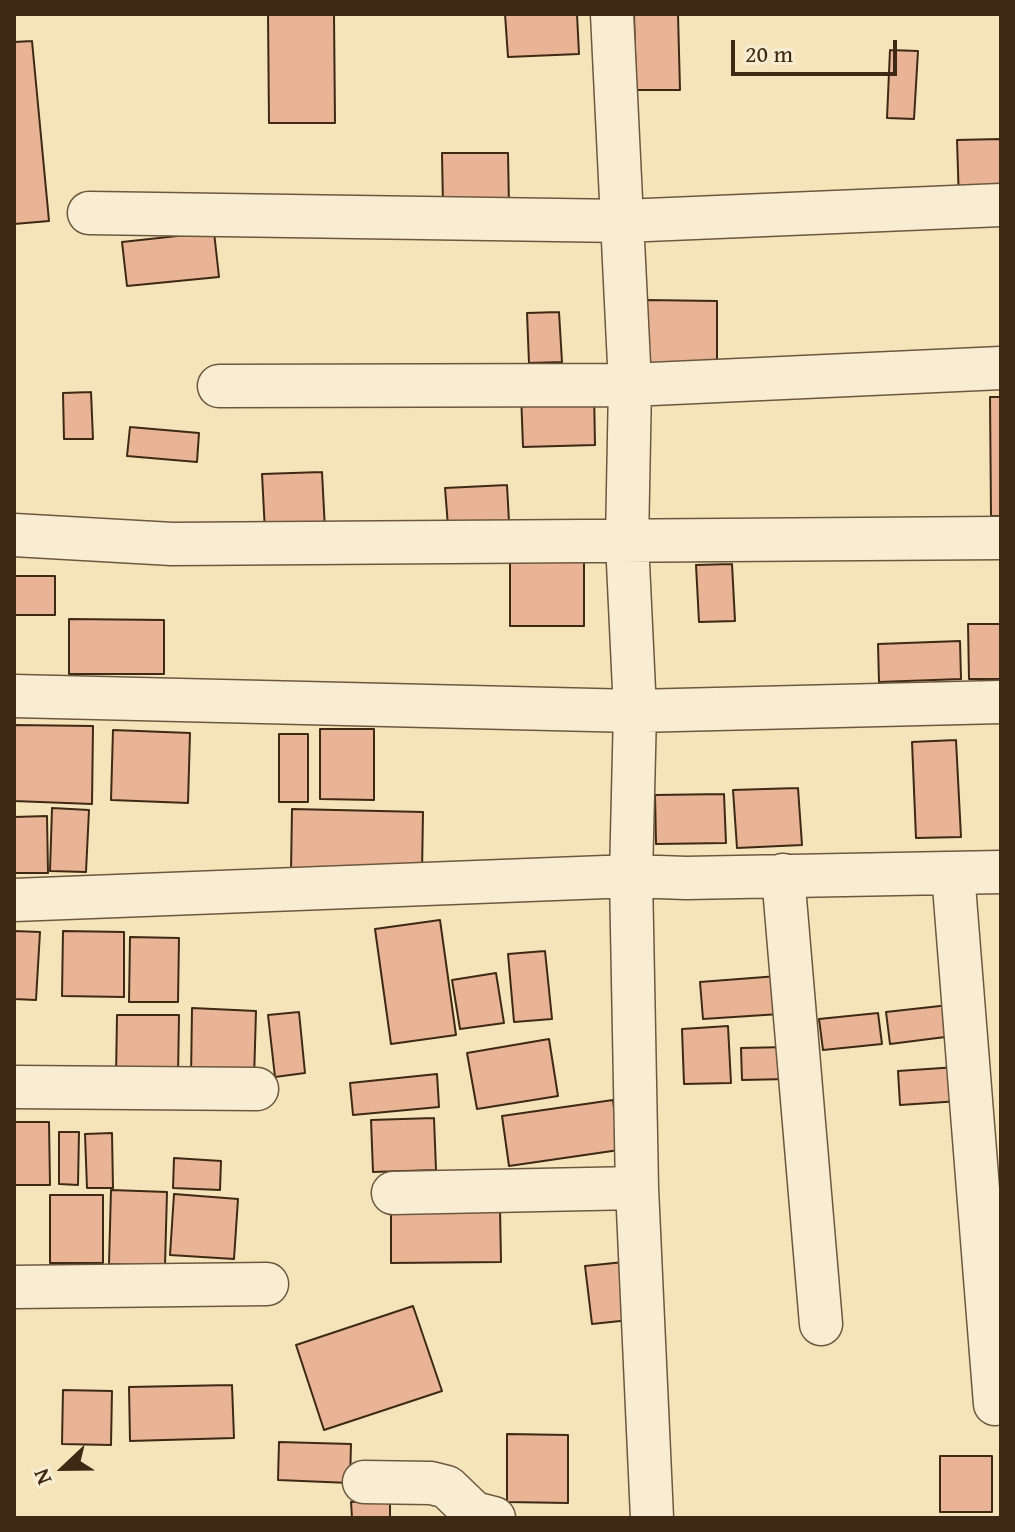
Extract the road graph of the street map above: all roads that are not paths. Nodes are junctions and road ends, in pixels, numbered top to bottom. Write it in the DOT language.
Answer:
graph roads {
  1 [pos="612,14"];
  2 [pos="1001,205"];
  3 [pos="89,213"];
  4 [pos="623,221"];
  5 [pos="1001,368"];
  6 [pos="630,385"];
  7 [pos="219,386"];
  8 [pos="14,535"];
  9 [pos="1001,538"];
  10 [pos="627,542"];
  11 [pos="14,696"];
  12 [pos="1001,702"];
  13 [pos="635,711"];
  14 [pos="1001,872"];
  15 [pos="953,873"];
  16 [pos="783,875"];
  17 [pos="631,876"];
  18 [pos="14,900"];
  19 [pos="14,1087"];
  20 [pos="257,1089"];
  21 [pos="637,1188"];
  22 [pos="393,1193"];
  23 [pos="267,1284"];
  24 [pos="14,1287"];
  25 [pos="821,1324"];
  26 [pos="995,1404"];
  27 [pos="364,1482"];
  28 [pos="494,1518"];
  29 [pos="652,1518"];
  1 -- 4 [label="street"];
  2 -- 4 [label="street"];
  3 -- 4 [label="street"];
  4 -- 6 [label="street"];
  5 -- 6 [label="street"];
  6 -- 7 [label="street"];
  6 -- 10 [label="street"];
  8 -- 10 [label="street"];
  9 -- 10 [label="street"];
  10 -- 13 [label="street"];
  11 -- 13 [label="street"];
  12 -- 13 [label="street"];
  13 -- 17 [label="street"];
  14 -- 15 [label="street"];
  15 -- 16 [label="street"];
  15 -- 26 [label="street"];
  16 -- 17 [label="street"];
  16 -- 25 [label="street"];
  17 -- 18 [label="street"];
  17 -- 21 [label="street"];
  19 -- 20 [label="street"];
  21 -- 22 [label="street"];
  21 -- 29 [label="street"];
  23 -- 24 [label="street"];
  27 -- 28 [label="street"];
}
